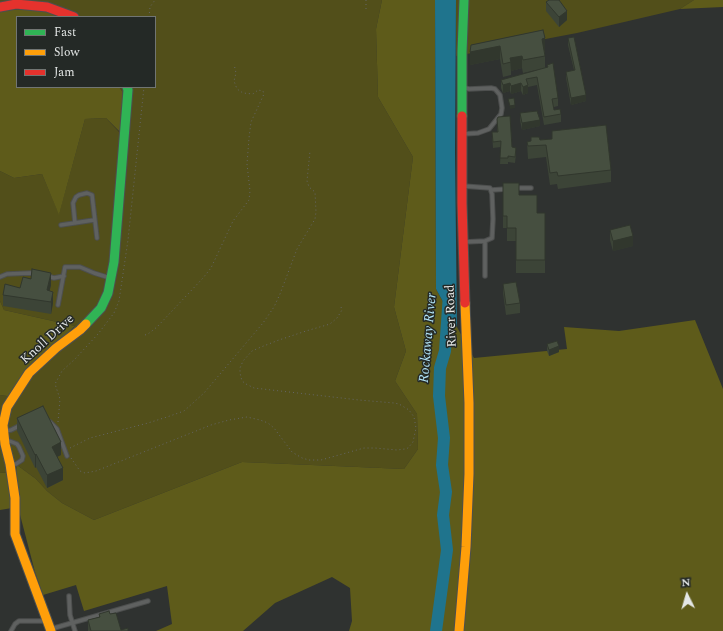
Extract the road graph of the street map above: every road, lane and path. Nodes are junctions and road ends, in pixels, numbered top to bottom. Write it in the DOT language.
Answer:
graph roads {
  1 [pos="155,0"];
  2 [pos="366,0"];
  3 [pos="464,0"];
  4 [pos="0,7"];
  5 [pos="366,9"];
  6 [pos="71,16"];
  7 [pos="149,16"];
  8 [pos="234,64"];
  9 [pos="462,86"];
  10 [pos="127,88"];
  11 [pos="462,134"];
  12 [pos="310,151"];
  13 [pos="462,186"];
  14 [pos="531,188"];
  15 [pos="491,190"];
  16 [pos="94,220"];
  17 [pos="75,223"];
  18 [pos="61,225"];
  19 [pos="97,238"];
  20 [pos="485,241"];
  21 [pos="463,242"];
  22 [pos="37,274"];
  23 [pos="44,275"];
  24 [pos="64,276"];
  25 [pos="485,276"];
  26 [pos="0,277"];
  27 [pos="111,279"];
  28 [pos="58,305"];
  29 [pos="342,307"];
  30 [pos="145,335"];
  31 [pos="48,420"];
  32 [pos="24,423"];
  33 [pos="3,435"];
  34 [pos="65,448"];
  35 [pos="67,456"];
  36 [pos="10,464"];
  37 [pos="69,596"];
  38 [pos="148,601"];
  39 [pos="73,623"];
  40 [pos="49,627"];
  41 [pos="11,631"];
  42 [pos="75,631"];
  43 [pos="459,631"];
  1 -- 7 [label="path"];
  2 -- 5 [label="path"];
  3 -- 9 [label="street, River Road"];
  4 -- 6 [label="street"];
  8 -- 30 [label="path"];
  9 -- 11 [label="street, River Road"];
  9 -- 11 [label="lane"];
  10 -- 27 [label="street, Knoll Drive"];
  11 -- 13 [label="street, River Road"];
  12 -- 34 [label="path"];
  13 -- 15 [label="lane"];
  13 -- 21 [label="street, River Road"];
  14 -- 15 [label="lane"];
  15 -- 20 [label="lane"];
  16 -- 17 [label="lane"];
  16 -- 17 [label="lane"];
  16 -- 19 [label="lane"];
  17 -- 18 [label="lane"];
  20 -- 21 [label="lane"];
  20 -- 25 [label="lane"];
  21 -- 43 [label="street, River Road"];
  22 -- 26 [label="lane"];
  23 -- 24 [label="lane"];
  24 -- 27 [label="lane"];
  24 -- 28 [label="lane"];
  27 -- 33 [label="street, Knoll Drive"];
  29 -- 35 [label="path"];
  31 -- 34 [label="lane"];
  32 -- 33 [label="lane"];
  33 -- 36 [label="street, Knoll Drive"];
  33 -- 36 [label="lane"];
  34 -- 35 [label="lane"];
  36 -- 40 [label="street, Knoll Drive"];
  37 -- 39 [label="lane"];
  38 -- 39 [label="lane"];
  39 -- 40 [label="lane"];
  39 -- 42 [label="lane"];
  40 -- 41 [label="lane"];
}
